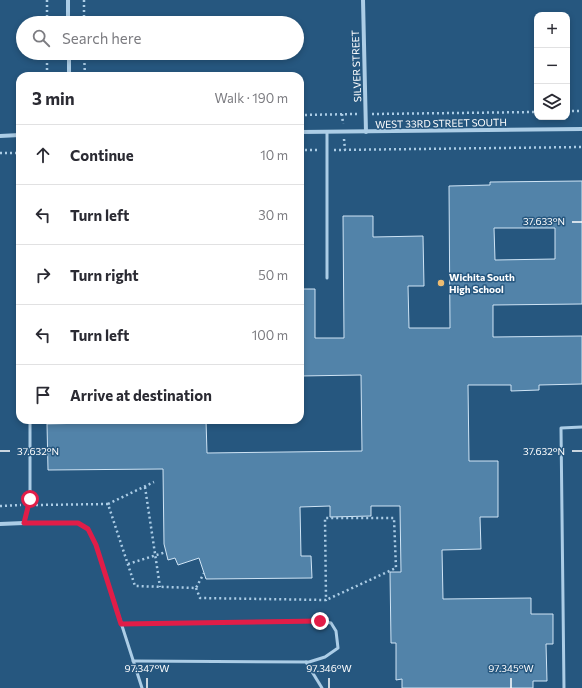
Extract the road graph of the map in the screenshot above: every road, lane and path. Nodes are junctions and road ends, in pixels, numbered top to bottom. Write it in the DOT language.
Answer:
graph roads {
  1 [pos="48,0"];
  2 [pos="68,0"];
  3 [pos="84,0"];
  4 [pos="362,0"];
  5 [pos="48,16"];
  6 [pos="68,16"];
  7 [pos="84,16"];
  8 [pos="48,60"];
  9 [pos="69,60"];
  10 [pos="84,60"];
  11 [pos="48,72"];
  12 [pos="69,72"];
  13 [pos="85,72"];
  14 [pos="570,111"];
  15 [pos="582,111"];
  16 [pos="534,112"];
  17 [pos="366,114"];
  18 [pos="304,115"];
  19 [pos="582,129"];
  20 [pos="304,132"];
  21 [pos="328,132"];
  22 [pos="366,132"];
  23 [pos="0,136"];
  24 [pos="16,136"];
  25 [pos="582,147"];
  26 [pos="304,150"];
  27 [pos="328,150"];
  28 [pos="0,153"];
  29 [pos="16,153"];
  30 [pos="328,278"];
  31 [pos="30,424"];
  32 [pos="582,427"];
  33 [pos="154,482"];
  34 [pos="145,486"];
  35 [pos="108,504"];
  36 [pos="29,505"];
  37 [pos="0,506"];
  38 [pos="24,523"];
  39 [pos="0,524"];
  40 [pos="166,552"];
  41 [pos="155,556"];
  42 [pos="128,564"];
  43 [pos="204,573"];
  44 [pos="160,587"];
  45 [pos="196,588"];
  46 [pos="326,600"];
  47 [pos="121,624"];
  48 [pos="134,661"];
  49 [pos="306,662"];
  50 [pos="142,688"];
  51 [pos="322,688"];
  52 [pos="564,688"];
  1 -- 5 [label="path"];
  2 -- 6 [label="street"];
  3 -- 7 [label="path"];
  4 -- 17 [label="street, SILVER STREET"];
  8 -- 11 [label="path"];
  9 -- 12 [label="street"];
  10 -- 13 [label="path"];
  14 -- 15 [label="path"];
  16 -- 17 [label="path"];
  17 -- 18 [label="path"];
  17 -- 22 [label="street, SILVER STREET"];
  19 -- 22 [label="street, WEST 33RD STREET SOUTH"];
  20 -- 21 [label="street, WEST 33RD STREET SOUTH"];
  21 -- 22 [label="street, WEST 33RD STREET SOUTH"];
  21 -- 27 [label="lane"];
  23 -- 24 [label="street"];
  25 -- 27 [label="path"];
  26 -- 27 [label="path"];
  27 -- 30 [label="lane"];
  28 -- 29 [label="path"];
  31 -- 36 [label="lane"];
  32 -- 52 [label="lane"];
  33 -- 34 [label="path"];
  34 -- 35 [label="path"];
  34 -- 41 [label="path"];
  35 -- 36 [label="path"];
  35 -- 42 [label="path"];
  36 -- 37 [label="path"];
  36 -- 38 [label="lane"];
  38 -- 39 [label="street"];
  38 -- 47 [label="lane"];
  40 -- 41 [label="path"];
  41 -- 42 [label="path"];
  41 -- 44 [label="path"];
  42 -- 44 [label="path"];
  43 -- 45 [label="path"];
  44 -- 45 [label="path"];
  45 -- 46 [label="path"];
  46 -- 46 [label="path"];
  47 -- 48 [label="lane"];
  47 -- 49 [label="lane"];
  48 -- 49 [label="lane"];
  48 -- 50 [label="lane"];
  49 -- 51 [label="lane"];
}
